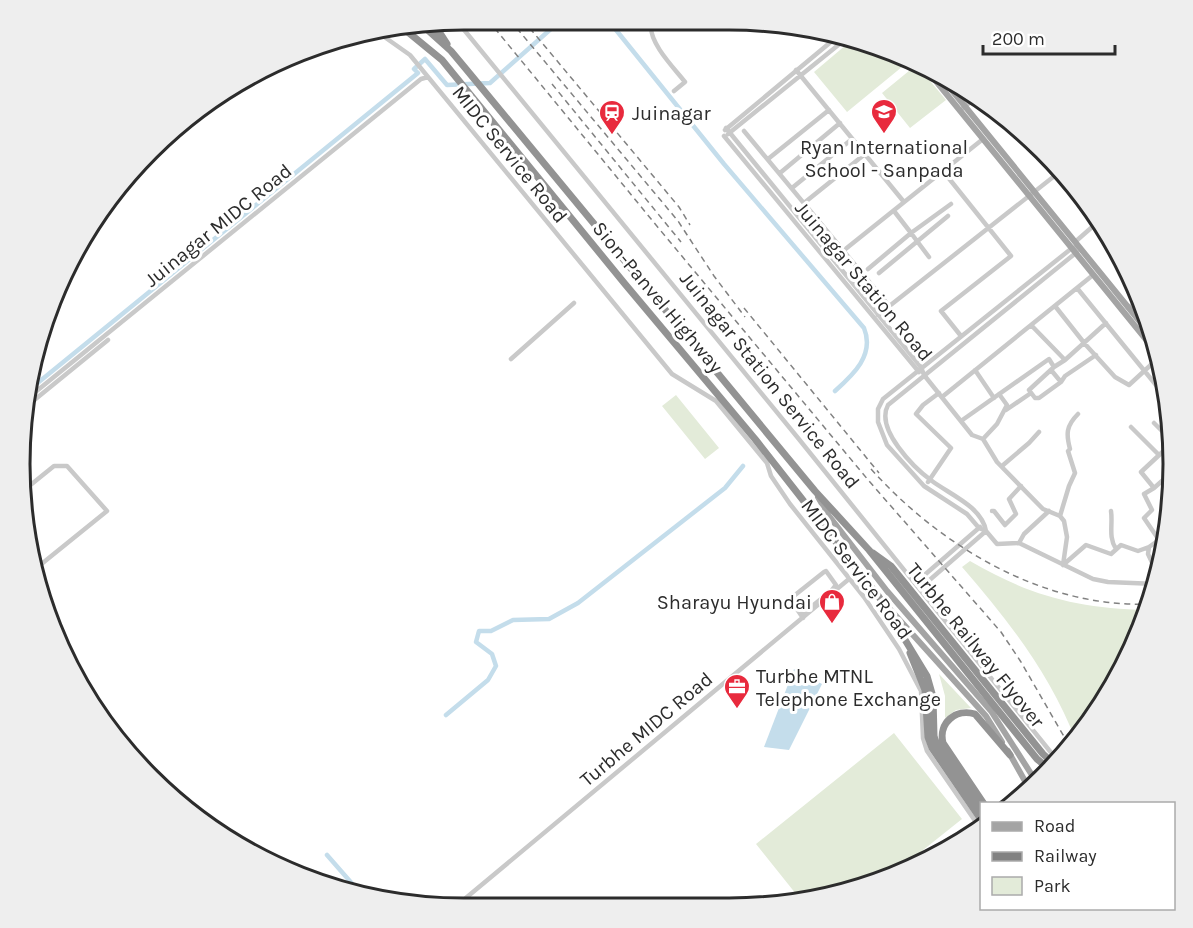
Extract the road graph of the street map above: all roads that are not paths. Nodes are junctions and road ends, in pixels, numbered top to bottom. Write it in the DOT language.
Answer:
graph roads {
  1 [pos="463,30"];
  2 [pos="651,30"];
  3 [pos="438,31"];
  4 [pos="429,32"];
  5 [pos="411,34"];
  6 [pos="385,37"];
  7 [pos="830,42"];
  8 [pos="839,45"];
  9 [pos="451,51"];
  10 [pos="796,70"];
  11 [pos="801,76"];
  12 [pos="428,77"];
  13 [pos="941,85"];
  14 [pos="675,91"];
  15 [pos="952,91"];
  16 [pos="970,103"];
  17 [pos="963,109"];
  18 [pos="829,110"];
  19 [pos="840,123"];
  20 [pos="726,128"];
  21 [pos="744,131"];
  22 [pos="730,134"];
  23 [pos="724,135"];
  24 [pos="852,139"];
  25 [pos="983,139"];
  26 [pos="865,154"];
  27 [pos="768,159"];
  28 [pos="943,171"];
  29 [pos="780,173"];
  30 [pos="1054,177"];
  31 [pos="792,188"];
  32 [pos="1032,194"];
  33 [pos="904,202"];
  34 [pos="804,203"];
  35 [pos="951,204"];
  36 [pos="894,211"];
  37 [pos="948,216"];
  38 [pos="988,228"];
  39 [pos="1093,228"];
  40 [pos="911,233"];
  41 [pos="917,241"];
  42 [pos="1076,248"];
  43 [pos="843,250"];
  44 [pos="929,257"];
  45 [pos="868,268"];
  46 [pos="879,273"];
  47 [pos="1094,275"];
  48 [pos="1032,279"];
  49 [pos="1037,285"];
  50 [pos="1077,288"];
  51 [pos="574,303"];
  52 [pos="1133,305"];
  53 [pos="1055,306"];
  54 [pos="890,307"];
  55 [pos="1126,310"];
  56 [pos="876,317"];
  57 [pos="1106,323"];
  58 [pos="1031,325"];
  59 [pos="1140,325"];
  60 [pos="961,336"];
  61 [pos="1144,338"];
  62 [pos="108,340"];
  63 [pos="1084,344"];
  64 [pos="1096,355"];
  65 [pos="511,359"];
  66 [pos="1065,360"];
  67 [pos="1151,364"];
  68 [pos="1053,368"];
  69 [pos="919,369"];
  70 [pos="975,370"];
  71 [pos="1144,371"];
  72 [pos="64,373"];
  73 [pos="924,375"];
  74 [pos="1061,382"];
  75 [pos="1156,385"];
  76 [pos="36,392"];
  77 [pos="1031,393"];
  78 [pos="999,394"];
  79 [pos="940,395"];
  80 [pos="994,398"];
  81 [pos="35,399"];
  82 [pos="719,399"];
  83 [pos="1005,411"];
  84 [pos="1078,414"];
  85 [pos="961,421"];
  86 [pos="1154,423"];
  87 [pos="1131,427"];
  88 [pos="1162,431"];
  89 [pos="1039,432"];
  90 [pos="983,439"];
  91 [pos="1163,451"];
  92 [pos="1159,455"];
  93 [pos="1002,466"];
  94 [pos="930,480"];
  95 [pos="1162,481"];
  96 [pos="31,485"];
  97 [pos="924,486"];
  98 [pos="1021,486"];
  99 [pos="1154,488"];
  100 [pos="815,491"];
  101 [pos="992,511"];
  102 [pos="1111,511"];
  103 [pos="1049,512"];
  104 [pos="1060,516"];
  105 [pos="985,523"];
  106 [pos="979,528"];
  107 [pos="986,531"];
  108 [pos="1157,537"];
  109 [pos="1156,542"];
  110 [pos="1019,543"];
  111 [pos="1149,547"];
  112 [pos="1116,549"];
  113 [pos="1152,562"];
  114 [pos="42,564"];
  115 [pos="1063,565"];
  116 [pos="888,568"];
  117 [pos="849,579"];
  118 [pos="1146,584"];
  119 [pos="917,586"];
  120 [pos="879,597"];
  121 [pos="802,616"];
  122 [pos="905,640"];
  123 [pos="1052,754"];
  124 [pos="1010,755"];
  125 [pos="1048,758"];
  126 [pos="1043,764"];
  127 [pos="1032,775"];
  128 [pos="1025,781"];
  129 [pos="983,802"];
  130 [pos="980,810"];
  131 [pos="979,818"];
  132 [pos="975,821"];
  133 [pos="466,898"];
  1 -- 119 [label="street, Juinagar Station Service Road"];
  2 -- 14 [label="street"];
  3 -- 9 [label="highway"];
  4 -- 9 [label="highway, Sion-Panvel Highway"];
  5 -- 82 [label="highway, Sion-Panvel Highway"];
  6 -- 12 [label="street, MIDC Service Road"];
  7 -- 10 [label="street"];
  8 -- 11 [label="street"];
  9 -- 100 [label="highway, Sion-Panvel Highway"];
  10 -- 11 [label="street"];
  10 -- 20 [label="street"];
  11 -- 18 [label="street"];
  11 -- 22 [label="street"];
  12 -- 72 [label="street, Juinagar MIDC Road"];
  12 -- 82 [label="street, MIDC Service Road"];
  13 -- 17 [label="main road"];
  15 -- 17 [label="main road"];
  16 -- 17 [label="street"];
  17 -- 25 [label="main road"];
  17 -- 32 [label="main road"];
  18 -- 19 [label="street"];
  18 -- 27 [label="street"];
  19 -- 24 [label="street"];
  19 -- 29 [label="street"];
  20 -- 22 [label="street, Juinagar Station Road"];
  20 -- 23 [label="street"];
  21 -- 27 [label="street"];
  22 -- 23 [label="street"];
  22 -- 56 [label="street, Juinagar Station Road"];
  23 -- 56 [label="street, Juinagar Station Road"];
  24 -- 26 [label="street"];
  24 -- 31 [label="street"];
  25 -- 28 [label="street"];
  25 -- 32 [label="main road"];
  26 -- 33 [label="street"];
  26 -- 34 [label="street"];
  27 -- 29 [label="street"];
  28 -- 33 [label="street"];
  28 -- 38 [label="street"];
  29 -- 31 [label="street"];
  30 -- 32 [label="street"];
  31 -- 34 [label="street"];
  32 -- 38 [label="street"];
  32 -- 42 [label="main road"];
  33 -- 36 [label="street"];
  34 -- 43 [label="street"];
  35 -- 40 [label="street"];
  36 -- 40 [label="street"];
  36 -- 43 [label="street"];
  37 -- 41 [label="street"];
  38 -- 54 [label="street"];
  38 -- 60 [label="street"];
  39 -- 42 [label="street"];
  40 -- 41 [label="street"];
  40 -- 45 [label="street"];
  41 -- 44 [label="street"];
  41 -- 46 [label="street"];
  42 -- 47 [label="main road"];
  42 -- 48 [label="street"];
  42 -- 49 [label="street"];
  42 -- 55 [label="main road"];
  43 -- 54 [label="street"];
  47 -- 50 [label="street"];
  47 -- 55 [label="main road"];
  48 -- 49 [label="street"];
  48 -- 60 [label="street"];
  49 -- 73 [label="street"];
  50 -- 53 [label="street"];
  50 -- 57 [label="street"];
  51 -- 65 [label="street"];
  52 -- 55 [label="street"];
  53 -- 58 [label="street"];
  53 -- 63 [label="street"];
  54 -- 56 [label="street"];
  55 -- 59 [label="main road"];
  55 -- 61 [label="main road"];
  56 -- 69 [label="street, Juinagar Station Road"];
  57 -- 63 [label="street"];
  57 -- 71 [label="street"];
  58 -- 66 [label="street"];
  58 -- 70 [label="street"];
  60 -- 69 [label="street"];
  62 -- 72 [label="street, Juinagar MIDC Road"];
  63 -- 64 [label="street"];
  63 -- 66 [label="street"];
  64 -- 71 [label="street"];
  64 -- 74 [label="street"];
  66 -- 68 [label="street"];
  67 -- 71 [label="street"];
  68 -- 74 [label="street"];
  68 -- 77 [label="street"];
  68 -- 78 [label="street"];
  69 -- 73 [label="street, Juinagar Station Road"];
  69 -- 97 [label="street"];
  70 -- 79 [label="street"];
  70 -- 80 [label="street"];
  71 -- 75 [label="street"];
  72 -- 76 [label="street, Juinagar MIDC Road"];
  72 -- 81 [label="street, Juinagar MIDC Road"];
  73 -- 79 [label="street, Juinagar Station Road"];
  73 -- 94 [label="street"];
  74 -- 77 [label="street"];
  77 -- 83 [label="street"];
  78 -- 80 [label="street"];
  78 -- 83 [label="street"];
  79 -- 85 [label="street, Juinagar Station Road"];
  79 -- 94 [label="street"];
  80 -- 85 [label="street"];
  82 -- 117 [label="street, MIDC Service Road"];
  82 -- 120 [label="highway, Sion-Panvel Highway"];
  83 -- 90 [label="street"];
  84 -- 104 [label="street"];
  85 -- 90 [label="street, Juinagar Station Road"];
  86 -- 88 [label="street"];
  87 -- 92 [label="street"];
  89 -- 93 [label="street"];
  90 -- 93 [label="street, Juinagar Station Road"];
  91 -- 92 [label="street"];
  92 -- 99 [label="street"];
  93 -- 98 [label="street, Juinagar Station Road"];
  94 -- 97 [label="street"];
  94 -- 105 [label="street"];
  95 -- 99 [label="street"];
  96 -- 114 [label="street"];
  97 -- 106 [label="street"];
  98 -- 101 [label="street"];
  98 -- 103 [label="street, Juinagar Station Road"];
  99 -- 108 [label="street"];
  100 -- 116 [label="highway, Turbhe Railway Flyover"];
  100 -- 127 [label="main road"];
  102 -- 112 [label="street"];
  103 -- 104 [label="street"];
  103 -- 110 [label="street"];
  104 -- 115 [label="street"];
  105 -- 106 [label="street"];
  105 -- 107 [label="street"];
  106 -- 107 [label="street"];
  106 -- 119 [label="street"];
  107 -- 110 [label="street"];
  107 -- 119 [label="street"];
  109 -- 111 [label="street"];
  110 -- 115 [label="street"];
  111 -- 112 [label="street"];
  111 -- 113 [label="street"];
  112 -- 115 [label="street"];
  115 -- 118 [label="street"];
  116 -- 125 [label="highway, Turbhe Railway Flyover"];
  116 -- 126 [label="highway, Turbhe Railway Flyover"];
  117 -- 121 [label="street, Turbhe MIDC Road"];
  117 -- 132 [label="street, MIDC Service Road"];
  119 -- 123 [label="street, Juinagar Station Service Road"];
  120 -- 122 [label="highway"];
  120 -- 124 [label="main road"];
  121 -- 121 [label="street"];
  121 -- 133 [label="street, Turbhe MIDC Road"];
  122 -- 130 [label="highway"];
  122 -- 131 [label="highway"];
  124 -- 128 [label="main road"];
  124 -- 129 [label="highway"];
}
